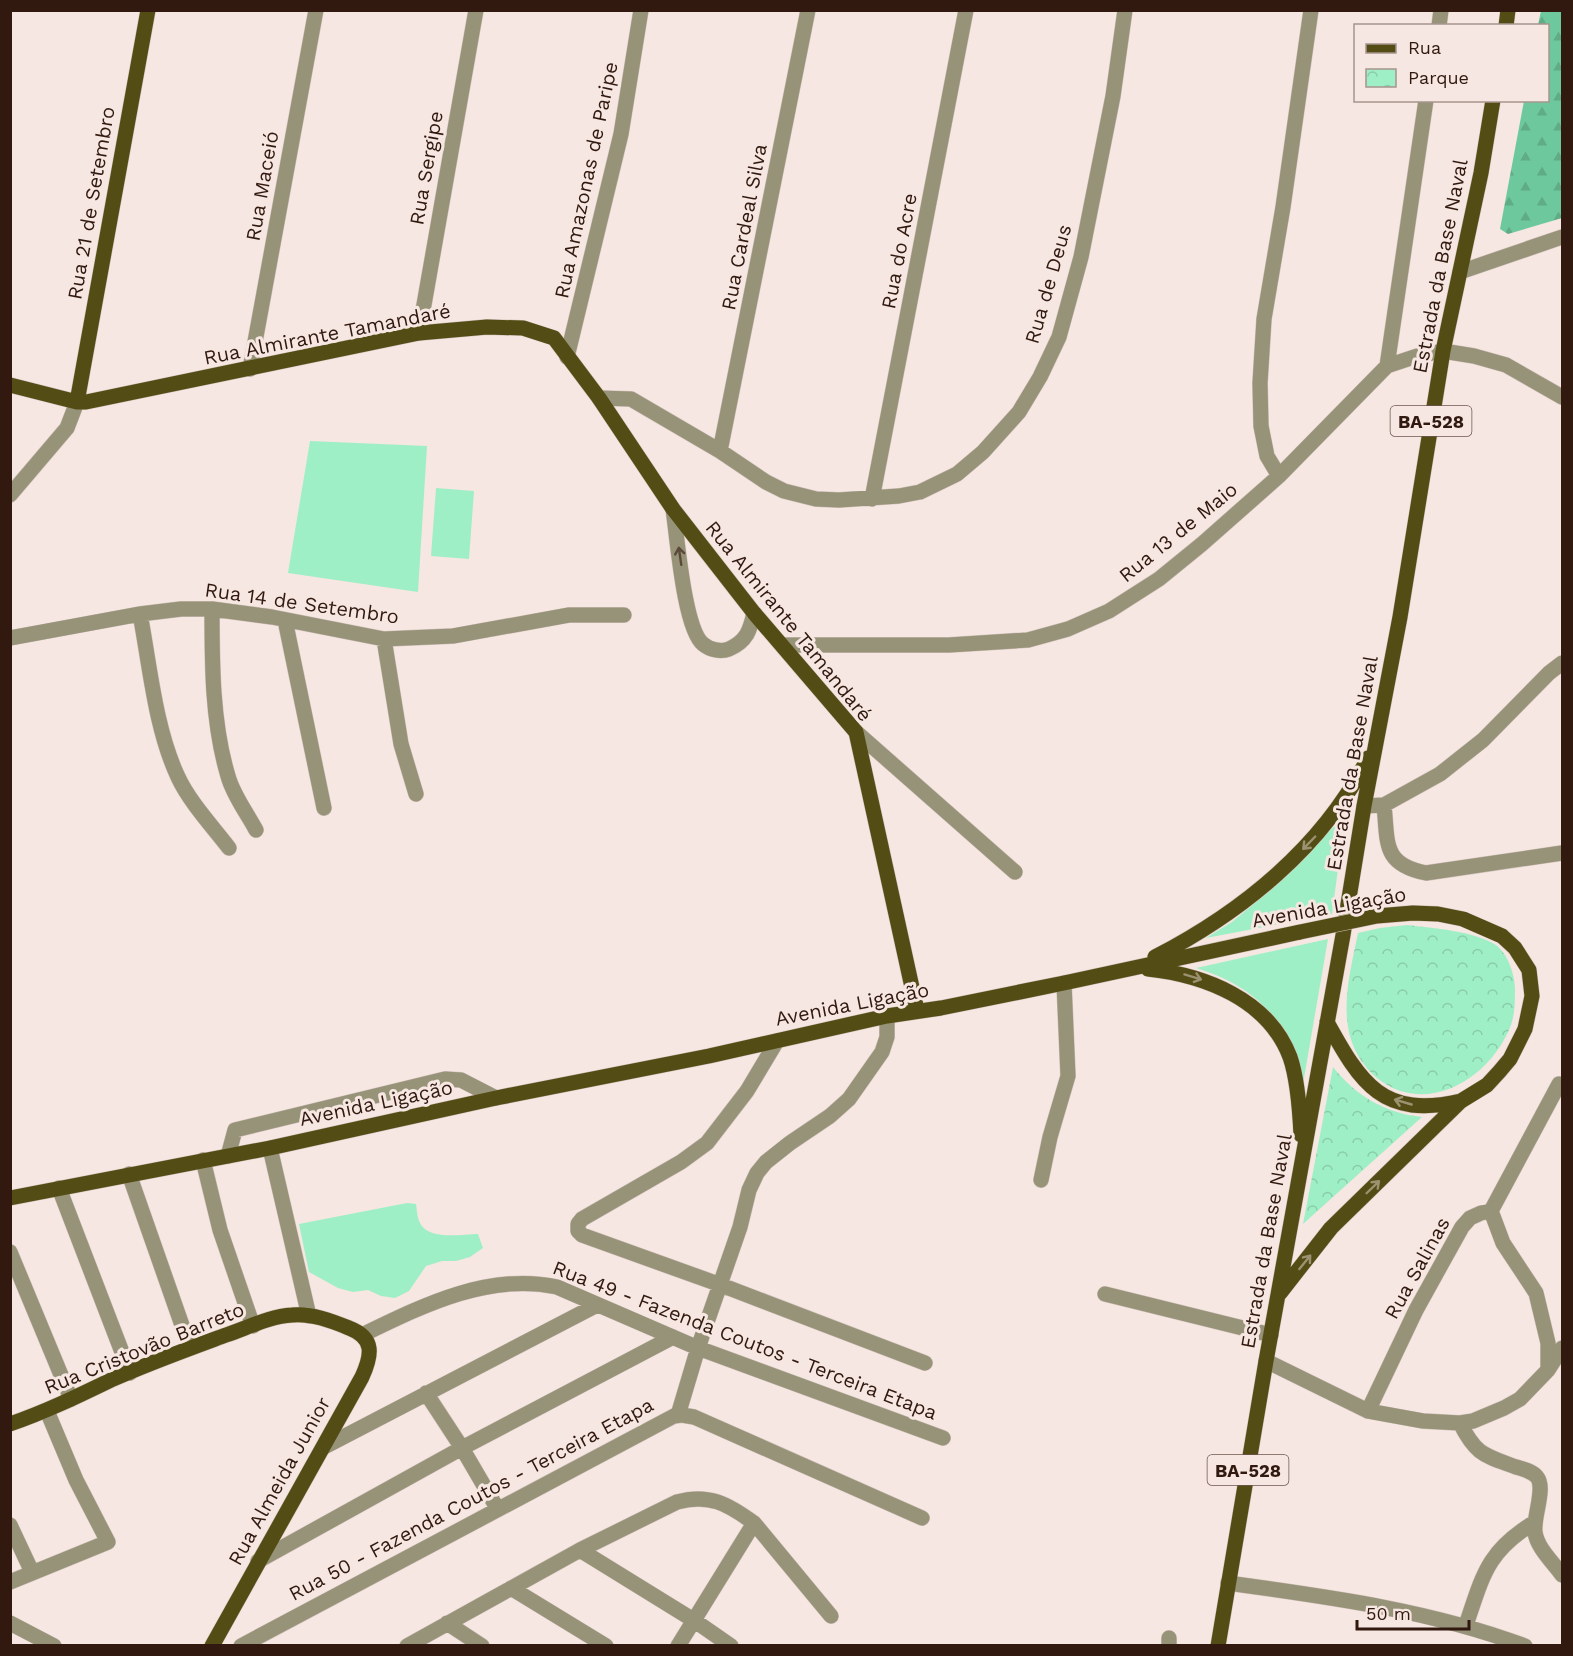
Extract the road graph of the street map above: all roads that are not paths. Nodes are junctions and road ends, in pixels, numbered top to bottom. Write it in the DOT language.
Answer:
graph roads {
  1 [pos="147,10"];
  2 [pos="316,10"];
  3 [pos="477,10"];
  4 [pos="641,10"];
  5 [pos="808,10"];
  6 [pos="966,10"];
  7 [pos="1125,10"];
  8 [pos="1311,10"];
  9 [pos="1426,102"];
  10 [pos="1493,102"];
  11 [pos="1563,237"];
  12 [pos="1460,272"];
  13 [pos="419,333"];
  14 [pos="1443,351"];
  15 [pos="567,357"];
  16 [pos="1387,366"];
  17 [pos="250,369"];
  18 [pos="10,385"];
  19 [pos="1563,397"];
  20 [pos="599,398"];
  21 [pos="77,402"];
  22 [pos="720,452"];
  23 [pos="1279,476"];
  24 [pos="10,495"];
  25 [pos="872,500"];
  26 [pos="673,509"];
  27 [pos="212,609"];
  28 [pos="754,613"];
  29 [pos="140,614"];
  30 [pos="624,615"];
  31 [pos="285,620"];
  32 [pos="10,639"];
  33 [pos="384,639"];
  34 [pos="783,645"];
  35 [pos="1563,663"];
  36 [pos="856,732"];
  37 [pos="1376,743"];
  38 [pos="416,794"];
  39 [pos="1384,805"];
  40 [pos="324,808"];
  41 [pos="1336,812"];
  42 [pos="1363,813"];
  43 [pos="256,830"];
  44 [pos="229,848"];
  45 [pos="1561,855"];
  46 [pos="1015,872"];
  47 [pos="1136,967"];
  48 [pos="1064,983"];
  49 [pos="917,1010"];
  50 [pos="887,1016"];
  51 [pos="1327,1022"];
  52 [pos="777,1041"];
  53 [pos="1559,1084"];
  54 [pos="496,1098"];
  55 [pos="1461,1101"];
  56 [pos="270,1148"];
  57 [pos="228,1156"];
  58 [pos="1302,1159"];
  59 [pos="203,1160"];
  60 [pos="129,1174"];
  61 [pos="1041,1180"];
  62 [pos="59,1188"];
  63 [pos="11,1194"];
  64 [pos="1491,1211"];
  65 [pos="10,1252"];
  66 [pos="721,1285"];
  67 [pos="1105,1294"];
  68 [pos="1278,1296"];
  69 [pos="597,1305"];
  70 [pos="309,1316"];
  71 [pos="253,1326"];
  72 [pos="362,1335"];
  73 [pos="1271,1335"];
  74 [pos="673,1337"];
  75 [pos="190,1348"];
  76 [pos="698,1348"];
  77 [pos="1563,1348"];
  78 [pos="1266,1361"];
  79 [pos="925,1363"];
  80 [pos="1548,1370"];
  81 [pos="130,1373"];
  82 [pos="426,1393"];
  83 [pos="71,1400"];
  84 [pos="47,1411"];
  85 [pos="1368,1411"];
  86 [pos="678,1415"];
  87 [pos="1460,1423"];
  88 [pos="10,1424"];
  89 [pos="943,1438"];
  90 [pos="324,1447"];
  91 [pos="462,1448"];
  92 [pos="497,1508"];
  93 [pos="921,1518"];
  94 [pos="1535,1522"];
  95 [pos="754,1524"];
  96 [pos="10,1525"];
  97 [pos="580,1550"];
  98 [pos="258,1561"];
  99 [pos="32,1572"];
  100 [pos="1563,1575"];
  101 [pos="10,1582"];
  102 [pos="1228,1584"];
  103 [pos="510,1588"];
  104 [pos="831,1616"];
  105 [pos="695,1621"];
  106 [pos="10,1623"];
  107 [pos="447,1623"];
  108 [pos="1466,1625"];
  109 [pos="54,1646"];
  110 [pos="212,1646"];
  111 [pos="241,1646"];
  112 [pos="407,1646"];
  113 [pos="482,1646"];
  114 [pos="606,1646"];
  115 [pos="678,1646"];
  116 [pos="731,1646"];
  117 [pos="1218,1646"];
  118 [pos="1525,1646"];
  1 -- 21 [label="main road, Rua 21 de Setembro"];
  2 -- 17 [label="street, Rua Maceió"];
  3 -- 13 [label="street, Rua Sergipe"];
  4 -- 15 [label="street, Rua Amazonas de Paripe"];
  5 -- 22 [label="street, Rua Cardeal Silva"];
  6 -- 25 [label="street, Rua do Acre"];
  7 -- 25 [label="street, Rua de Deus"];
  8 -- 23 [label="street"];
  9 -- 16 [label="street"];
  10 -- 12 [label="main road, Estrada da Base Naval / BA-528"];
  11 -- 12 [label="street"];
  12 -- 14 [label="main road, Estrada da Base Naval / BA-528"];
  13 -- 15 [label="main road, Rua Almirante Tamandaré"];
  13 -- 17 [label="main road, Rua Almirante Tamandaré"];
  14 -- 16 [label="street"];
  14 -- 19 [label="street"];
  14 -- 37 [label="main road, Estrada da Base Naval / BA-528"];
  15 -- 20 [label="main road, Rua Almirante Tamandaré"];
  16 -- 23 [label="street, Rua 13 de Maio"];
  17 -- 21 [label="main road, Rua Almirante Tamandaré"];
  18 -- 21 [label="main road, Rua Almirante Tamandaré"];
  20 -- 22 [label="street, Rua de Deus"];
  20 -- 26 [label="main road, Rua Almirante Tamandaré"];
  21 -- 24 [label="street"];
  22 -- 25 [label="street, Rua de Deus"];
  23 -- 34 [label="street, Rua 13 de Maio"];
  26 -- 28 [label="main road, Rua Almirante Tamandaré"];
  28 -- 26 [label="street, Rua Almirante Tamandaré, one-way"];
  27 -- 29 [label="street, Rua 14 de Setembro"];
  27 -- 31 [label="street, Rua 14 de Setembro"];
  27 -- 43 [label="street"];
  28 -- 34 [label="main road, Rua Almirante Tamandaré"];
  29 -- 32 [label="street, Rua 14 de Setembro"];
  29 -- 44 [label="street"];
  30 -- 33 [label="street, Rua 14 de Setembro"];
  31 -- 33 [label="street, Rua 14 de Setembro"];
  31 -- 40 [label="street"];
  33 -- 38 [label="street"];
  34 -- 36 [label="main road, Rua Almirante Tamandaré"];
  35 -- 39 [label="street"];
  36 -- 46 [label="street"];
  36 -- 49 [label="main road, Rua Almirante Tamandaré"];
  37 -- 41 [label="main road"];
  37 -- 42 [label="main road, Estrada da Base Naval / BA-528"];
  39 -- 42 [label="street"];
  39 -- 45 [label="street"];
  41 -- 42 [label="main road"];
  41 -- 47 [label="main road, one-way"];
  42 -- 51 [label="main road, Estrada da Base Naval / BA-528"];
  47 -- 48 [label="main road, Avenida Ligação"];
  47 -- 55 [label="main road, Avenida Ligação, bridge"];
  47 -- 58 [label="main road, one-way"];
  48 -- 49 [label="main road, Avenida Ligação"];
  48 -- 61 [label="street"];
  49 -- 50 [label="main road, Avenida Ligação"];
  50 -- 52 [label="main road, Avenida Ligação"];
  50 -- 66 [label="street"];
  55 -- 51 [label="main road, Avenida Ligação, one-way"];
  51 -- 58 [label="main road, Estrada da Base Naval / BA-528"];
  52 -- 54 [label="main road, Avenida Ligação"];
  52 -- 66 [label="street"];
  53 -- 64 [label="street"];
  54 -- 56 [label="main road, Avenida Ligação"];
  54 -- 57 [label="street"];
  68 -- 55 [label="main road, Avenida Ligação, one-way"];
  56 -- 57 [label="main road, Avenida Ligação"];
  56 -- 70 [label="street"];
  57 -- 59 [label="main road, Avenida Ligação"];
  58 -- 68 [label="main road, Estrada da Base Naval / BA-528"];
  59 -- 60 [label="main road, Avenida Ligação"];
  59 -- 71 [label="street"];
  60 -- 62 [label="main road, Avenida Ligação"];
  60 -- 75 [label="street"];
  62 -- 63 [label="main road, Avenida Ligação"];
  62 -- 81 [label="street"];
  64 -- 80 [label="street"];
  64 -- 85 [label="street, Rua Salinas"];
  65 -- 83 [label="street"];
  66 -- 76 [label="street"];
  66 -- 79 [label="street"];
  67 -- 73 [label="street"];
  68 -- 73 [label="main road, Estrada da Base Naval / BA-528"];
  69 -- 72 [label="street, Rua 49 - Fazenda Coutos - Terceira Etapa"];
  69 -- 74 [label="street, Rua 49 - Fazenda Coutos - Terceira Etapa"];
  69 -- 82 [label="street"];
  70 -- 71 [label="main road, Rua Cristovão Barreto"];
  70 -- 72 [label="main road, Rua Cristovão Barreto"];
  71 -- 75 [label="main road, Rua Cristovão Barreto"];
  72 -- 90 [label="main road, Rua Almeida Junior"];
  73 -- 78 [label="main road, Estrada da Base Naval / BA-528"];
  74 -- 76 [label="street, Rua 49 - Fazenda Coutos - Terceira Etapa"];
  74 -- 91 [label="street"];
  75 -- 81 [label="main road, Rua Cristovão Barreto"];
  76 -- 86 [label="street"];
  76 -- 89 [label="street, Rua 49 - Fazenda Coutos - Terceira Etapa"];
  77 -- 80 [label="street"];
  78 -- 85 [label="street"];
  78 -- 102 [label="main road, Estrada da Base Naval / BA-528"];
  80 -- 87 [label="street"];
  81 -- 83 [label="main road, Rua Cristovão Barreto"];
  82 -- 90 [label="street"];
  82 -- 91 [label="street"];
  83 -- 84 [label="main road, Rua Cristovão Barreto"];
  84 -- 88 [label="main road, Rua Cristovão Barreto"];
  84 -- 99 [label="street"];
  85 -- 87 [label="street"];
  86 -- 92 [label="street, Rua 50 - Fazenda Coutos - Terceira Etapa"];
  86 -- 93 [label="street, Rua 50 - Fazenda Coutos - Terceira Etapa"];
  87 -- 94 [label="street"];
  90 -- 98 [label="main road, Rua Almeida Junior"];
  91 -- 92 [label="street"];
  91 -- 98 [label="street"];
  92 -- 111 [label="street, Rua 50 - Fazenda Coutos - Terceira Etapa"];
  94 -- 100 [label="street"];
  94 -- 108 [label="street"];
  95 -- 97 [label="street"];
  95 -- 104 [label="street"];
  95 -- 105 [label="street"];
  96 -- 99 [label="street"];
  97 -- 103 [label="street"];
  97 -- 105 [label="street"];
  98 -- 110 [label="main road, Rua Almeida Junior"];
  99 -- 101 [label="street"];
  102 -- 108 [label="street"];
  102 -- 117 [label="main road, Estrada da Base Naval / BA-528"];
  103 -- 107 [label="street"];
  103 -- 114 [label="street"];
  105 -- 115 [label="street"];
  105 -- 116 [label="street"];
  106 -- 109 [label="street"];
  107 -- 112 [label="street"];
  107 -- 113 [label="street"];
  108 -- 118 [label="street"];
}
